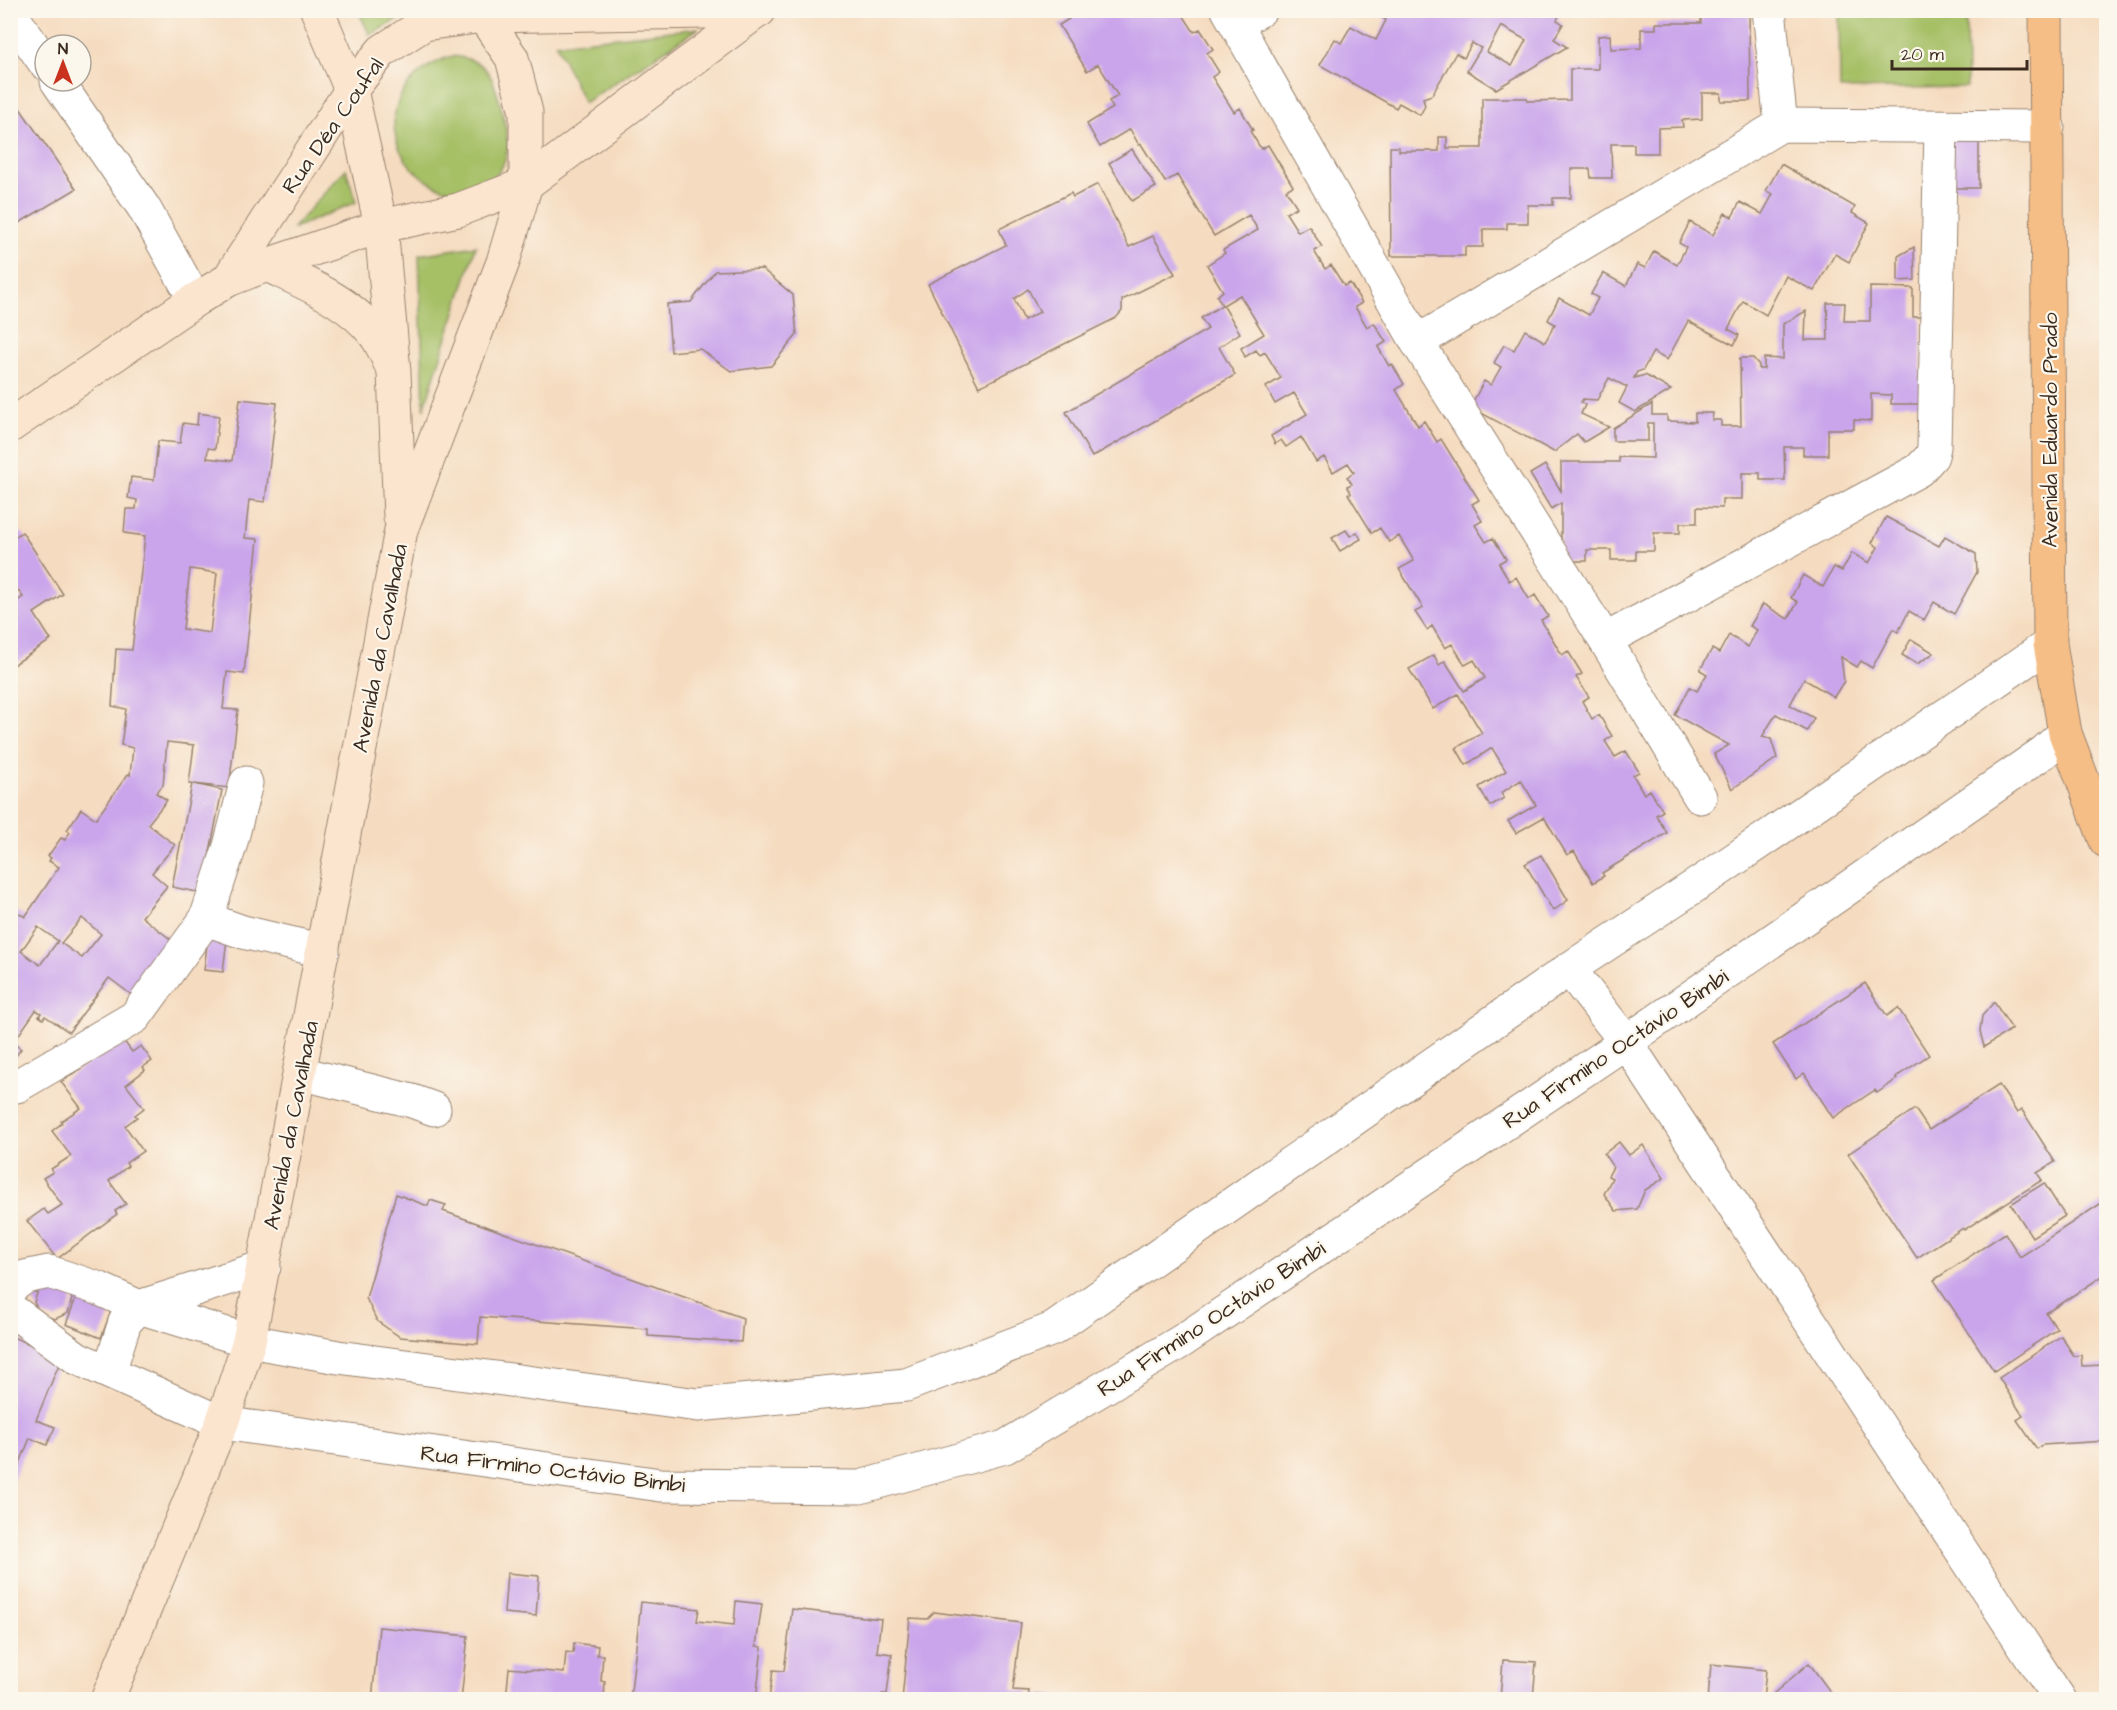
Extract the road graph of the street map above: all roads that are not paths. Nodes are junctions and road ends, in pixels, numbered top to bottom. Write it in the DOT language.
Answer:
graph roads {
  1 [pos="317,10"];
  2 [pos="1769,10"];
  3 [pos="2046,10"];
  4 [pos="759,11"];
  5 [pos="10,13"];
  6 [pos="481,13"];
  7 [pos="1241,15"];
  8 [pos="33,46"];
  9 [pos="351,90"];
  10 [pos="65,93"];
  11 [pos="1781,125"];
  12 [pos="1954,127"];
  13 [pos="2048,128"];
  14 [pos="526,184"];
  15 [pos="381,226"];
  16 [pos="267,265"];
  17 [pos="228,280"];
  18 [pos="195,300"];
  19 [pos="1417,342"];
  20 [pos="394,372"];
  21 [pos="10,426"];
  22 [pos="401,530"];
  23 [pos="1605,640"];
  24 [pos="2050,644"];
  25 [pos="2065,733"];
  26 [pos="246,783"];
  27 [pos="1700,797"];
  28 [pos="2106,841"];
  29 [pos="206,919"];
  30 [pos="323,951"];
  31 [pos="1569,969"];
  32 [pos="1626,1042"];
  33 [pos="300,1073"];
  34 [pos="17,1086"];
  35 [pos="434,1109"];
  36 [pos="264,1267"];
  37 [pos="10,1288"];
  38 [pos="139,1307"];
  39 [pos="10,1309"];
  40 [pos="249,1341"];
  41 [pos="109,1372"];
  42 [pos="222,1423"];
  43 [pos="107,1700"];
  44 [pos="2060,1700"];
  1 -- 9 [label="main road, Avenida da Cavalhada"];
  2 -- 11 [label="street"];
  3 -- 13 [label="main road, Avenida Eduardo Prado"];
  4 -- 6 [label="main road, Rua Déa Coufal"];
  4 -- 14 [label="main road, Rua Déa Coufal"];
  5 -- 8 [label="street"];
  6 -- 9 [label="main road, Rua Déa Coufal"];
  6 -- 14 [label="main road, Avenida da Cavalhada"];
  7 -- 19 [label="street"];
  9 -- 15 [label="main road, Avenida da Cavalhada"];
  9 -- 17 [label="main road, Rua Déa Coufal"];
  10 -- 18 [label="street"];
  11 -- 12 [label="street"];
  11 -- 19 [label="street"];
  12 -- 13 [label="street"];
  12 -- 23 [label="street"];
  13 -- 24 [label="main road, Avenida Eduardo Prado"];
  14 -- 15 [label="main road, Rua Déa Coufal"];
  14 -- 22 [label="main road, Avenida da Cavalhada"];
  15 -- 16 [label="main road, Rua Déa Coufal"];
  15 -- 20 [label="main road, Avenida da Cavalhada"];
  16 -- 17 [label="main road, Rua Déa Coufal"];
  16 -- 20 [label="main road"];
  17 -- 18 [label="main road, Rua Déa Coufal"];
  18 -- 21 [label="main road, Rua Déa Coufal"];
  19 -- 23 [label="street"];
  20 -- 22 [label="main road, Avenida da Cavalhada"];
  22 -- 30 [label="main road, Avenida da Cavalhada"];
  23 -- 27 [label="street"];
  24 -- 25 [label="main road, Avenida Eduardo Prado"];
  24 -- 31 [label="street"];
  25 -- 28 [label="main road, Avenida Eduardo Prado"];
  25 -- 32 [label="street, Rua Firmino Octávio Bimbi"];
  26 -- 29 [label="street"];
  29 -- 30 [label="street"];
  29 -- 34 [label="street"];
  30 -- 33 [label="main road, Avenida da Cavalhada"];
  31 -- 32 [label="street"];
  31 -- 40 [label="street"];
  32 -- 42 [label="street, Rua Firmino Octávio Bimbi"];
  32 -- 44 [label="street"];
  33 -- 35 [label="street"];
  33 -- 36 [label="main road, Avenida da Cavalhada"];
  36 -- 38 [label="street"];
  36 -- 40 [label="main road, Avenida da Cavalhada"];
  37 -- 38 [label="street"];
  38 -- 40 [label="street"];
  38 -- 41 [label="street"];
  39 -- 41 [label="street, Rua Firmino Octávio Bimbi"];
  40 -- 42 [label="main road, Avenida da Cavalhada"];
  41 -- 42 [label="street, Rua Firmino Octávio Bimbi"];
  42 -- 43 [label="main road, Avenida da Cavalhada"];
}
